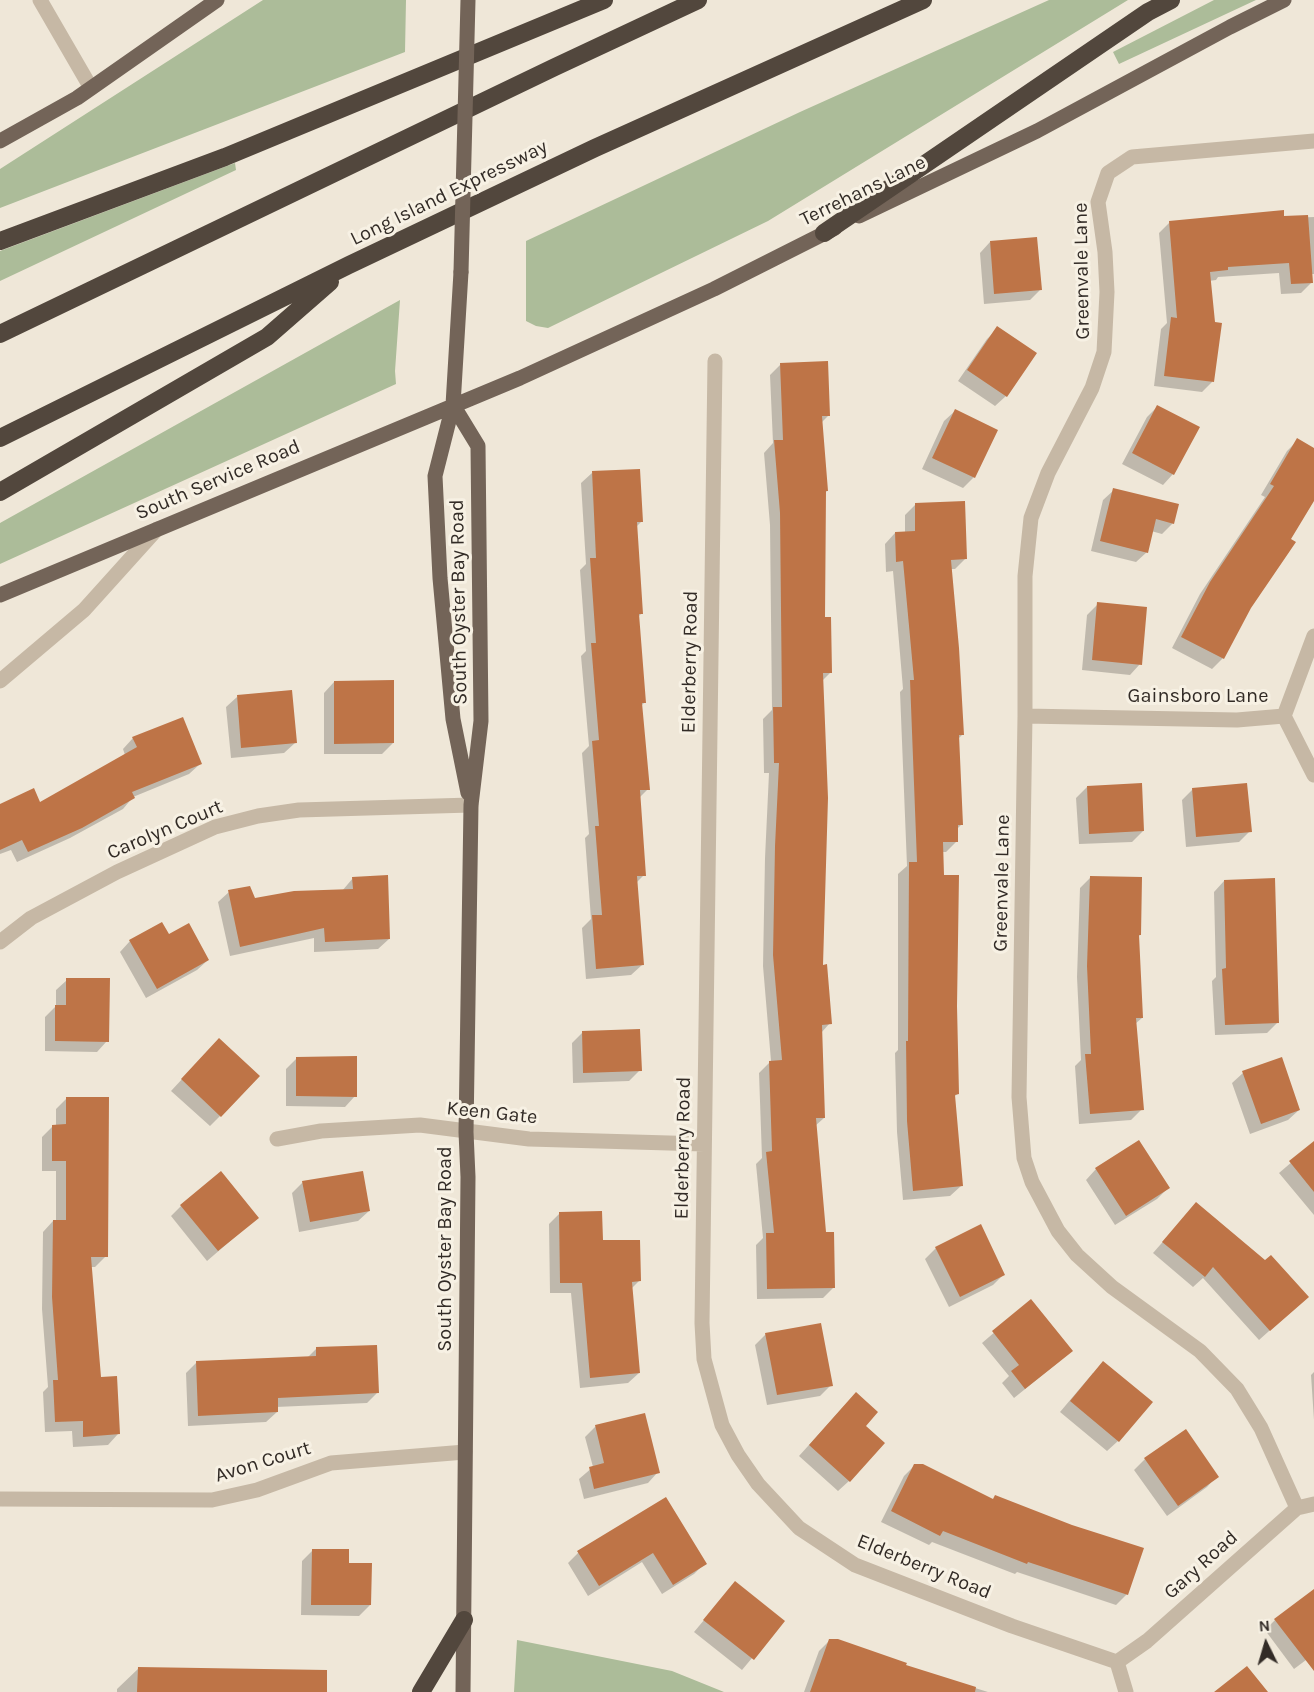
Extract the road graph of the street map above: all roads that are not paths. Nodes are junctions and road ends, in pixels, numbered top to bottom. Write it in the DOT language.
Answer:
graph roads {
  1 [pos="40,0"];
  2 [pos="217,0"];
  3 [pos="468,0"];
  4 [pos="604,0"];
  5 [pos="698,0"];
  6 [pos="923,0"];
  7 [pos="1171,0"];
  8 [pos="1284,0"];
  9 [pos="91,88"];
  10 [pos="0,141"];
  11 [pos="1314,141"];
  12 [pos="824,233"];
  13 [pos="0,241"];
  14 [pos="349,265"];
  15 [pos="0,334"];
  16 [pos="715,361"];
  17 [pos="453,405"];
  18 [pos="0,438"];
  19 [pos="0,492"];
  20 [pos="156,529"];
  21 [pos="0,595"];
  22 [pos="1314,636"];
  23 [pos="0,681"];
  24 [pos="1025,716"];
  25 [pos="1284,716"];
  26 [pos="1314,775"];
  27 [pos="471,805"];
  28 [pos="0,942"];
  29 [pos="466,1132"];
  30 [pos="278,1139"];
  31 [pos="704,1144"];
  32 [pos="465,1452"];
  33 [pos="0,1498"];
  34 [pos="1314,1504"];
  35 [pos="1297,1508"];
  36 [pos="464,1620"];
  37 [pos="1118,1662"];
  38 [pos="421,1692"];
  39 [pos="463,1692"];
  40 [pos="1126,1692"];
  1 -- 9 [label="street"];
  2 -- 9 [label="main road"];
  3 -- 17 [label="main road, South Oyster Bay Road, bridge"];
  4 -- 13 [label="highway"];
  5 -- 15 [label="highway"];
  6 -- 14 [label="highway, Long Island Expressway"];
  7 -- 12 [label="highway"];
  8 -- 12 [label="main road, Terrehans Lane"];
  9 -- 10 [label="main road"];
  11 -- 24 [label="street, Greenvale Lane"];
  12 -- 17 [label="main road, Terrehans Lane"];
  14 -- 18 [label="highway, Long Island Expressway"];
  14 -- 19 [label="highway"];
  16 -- 31 [label="street, Elderberry Road"];
  17 -- 20 [label="main road, South Service Road"];
  17 -- 27 [label="main road, South Oyster Bay Road"];
  17 -- 27 [label="main road, South Oyster Bay Road"];
  20 -- 21 [label="main road, South Service Road"];
  20 -- 23 [label="street"];
  22 -- 25 [label="street, Gainsboro Lane"];
  24 -- 25 [label="street, Gainsboro Lane"];
  24 -- 35 [label="street, Greenvale Lane"];
  25 -- 26 [label="street"];
  27 -- 28 [label="street, Carolyn Court"];
  27 -- 29 [label="main road, South Oyster Bay Road"];
  29 -- 30 [label="street, Keen Gate"];
  29 -- 31 [label="street, Keen Gate"];
  29 -- 32 [label="main road, South Oyster Bay Road"];
  31 -- 37 [label="street, Elderberry Road"];
  32 -- 33 [label="street, Avon Court"];
  32 -- 36 [label="main road, South Oyster Bay Road"];
  34 -- 35 [label="street, Gary Road"];
  35 -- 37 [label="street, Gary Road"];
  36 -- 38 [label="highway"];
  36 -- 39 [label="main road, South Oyster Bay Road"];
  37 -- 40 [label="street"];
}
